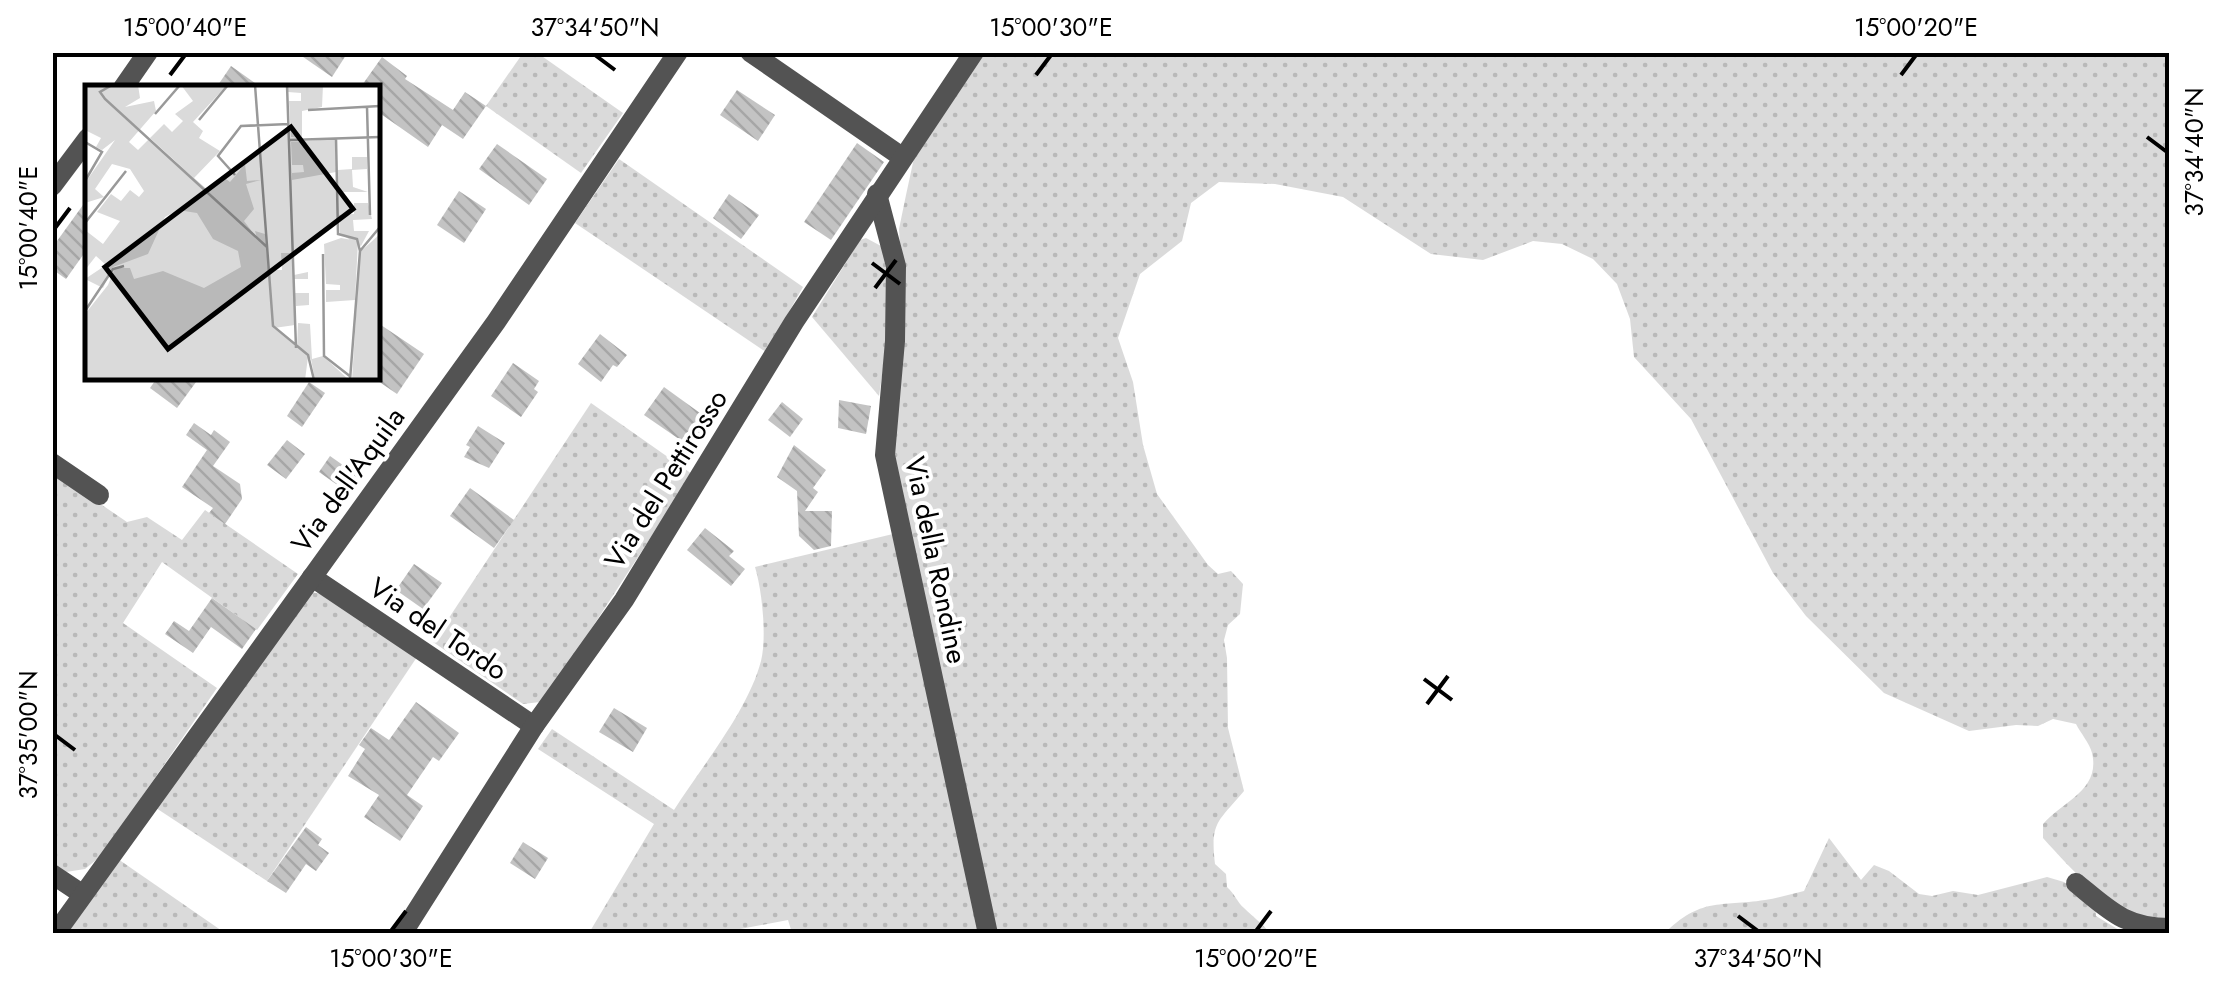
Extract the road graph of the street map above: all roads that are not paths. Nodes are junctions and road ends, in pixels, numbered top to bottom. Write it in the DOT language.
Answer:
graph roads {
  1 [pos="148,52"];
  2 [pos="678,52"];
  3 [pos="750,52"];
  4 [pos="974,52"];
  5 [pos="125,85"];
  6 [pos="85,142"];
  7 [pos="902,157"];
  8 [pos="52,186"];
  9 [pos="878,194"];
  10 [pos="52,463"];
  11 [pos="99,495"];
  12 [pos="312,577"];
  13 [pos="534,726"];
  14 [pos="52,874"];
  15 [pos="2076,883"];
  16 [pos="82,894"];
  17 [pos="2170,928"];
  18 [pos="55,934"];
  19 [pos="402,934"];
  20 [pos="988,934"];
  1 -- 5 [label="street"];
  2 -- 12 [label="street, Via dell'Aquila"];
  3 -- 7 [label="street"];
  4 -- 7 [label="street, Via del Pettirosso"];
  6 -- 8 [label="street"];
  7 -- 9 [label="street, Via del Pettirosso"];
  9 -- 13 [label="street, Via del Pettirosso"];
  9 -- 20 [label="street, Via della Rondine"];
  10 -- 11 [label="street"];
  12 -- 13 [label="street, Via del Tordo"];
  12 -- 16 [label="street, Via dell'Aquila"];
  13 -- 19 [label="street, Via del Pettirosso"];
  14 -- 16 [label="street"];
  15 -- 17 [label="street"];
  16 -- 18 [label="street, Via dell'Aquila"];
}
